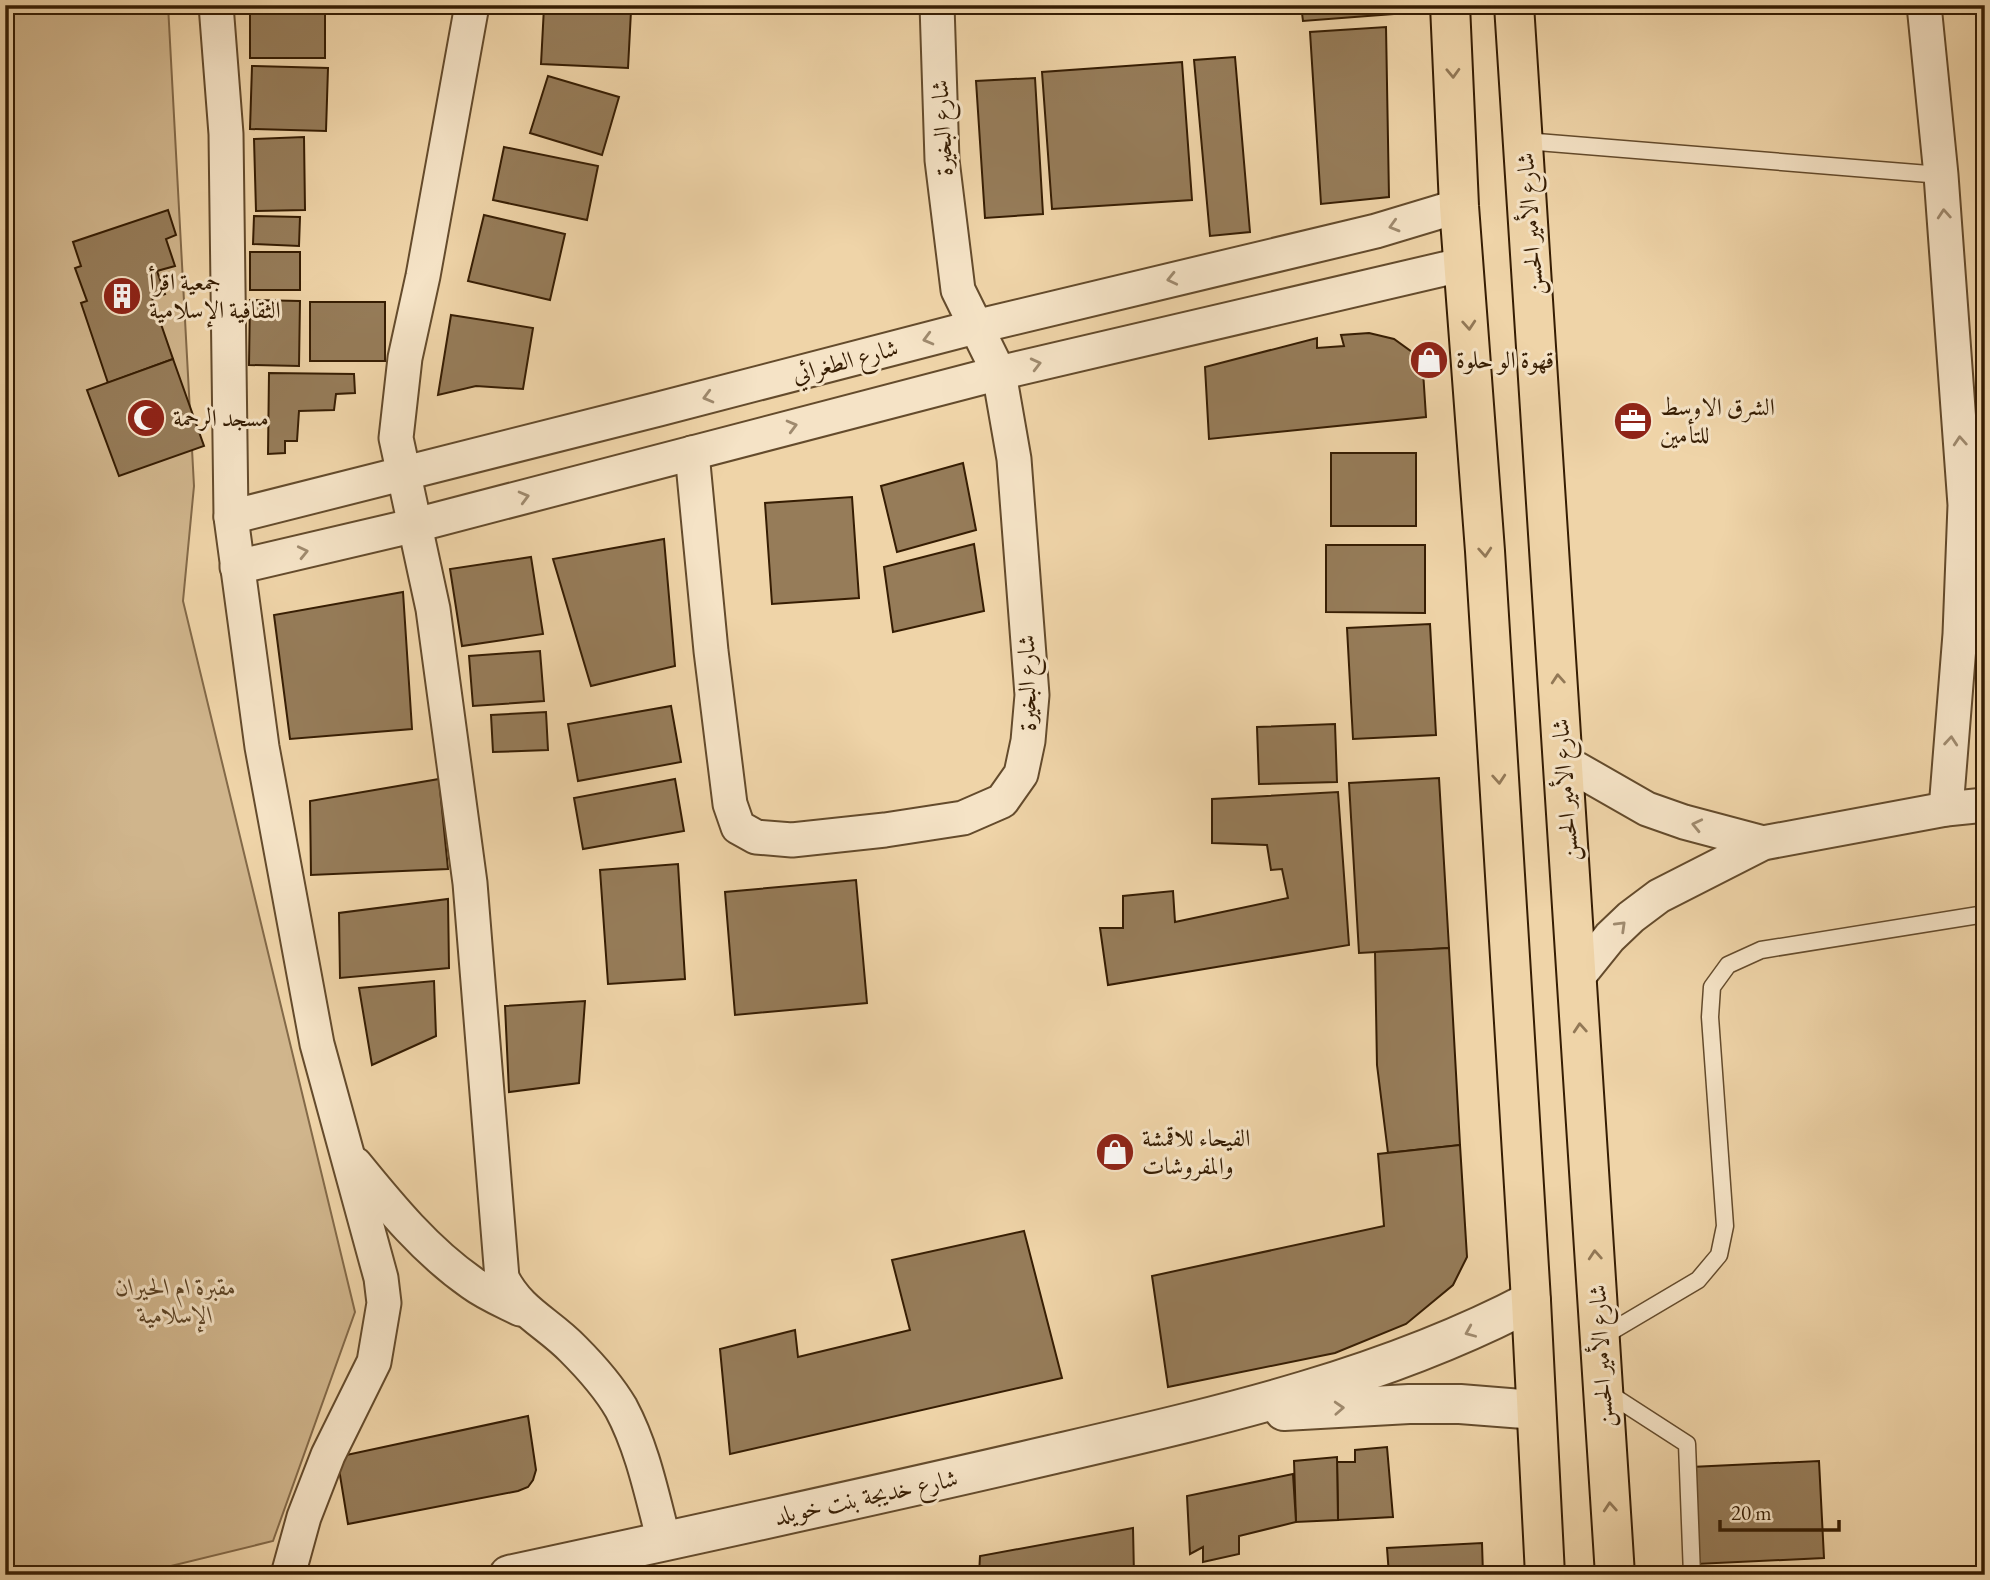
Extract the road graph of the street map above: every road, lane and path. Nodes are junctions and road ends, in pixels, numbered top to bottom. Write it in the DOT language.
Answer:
graph roads {
  1 [pos="216,5"];
  2 [pos="472,5"];
  3 [pos="937,5"];
  4 [pos="1450,5"];
  5 [pos="1514,5"];
  6 [pos="1924,5"];
  7 [pos="1525,141"];
  8 [pos="1941,175"];
  9 [pos="1459,206"];
  10 [pos="1465,264"];
  11 [pos="975,327"];
  12 [pos="999,373"];
  13 [pos="692,453"];
  14 [pos="1985,472"];
  15 [pos="402,475"];
  16 [pos="1965,505"];
  17 [pos="231,517"];
  18 [pos="416,525"];
  19 [pos="237,567"];
  20 [pos="1563,761"];
  21 [pos="1985,805"];
  22 [pos="1946,809"];
  23 [pos="1763,843"];
  24 [pos="1985,914"];
  25 [pos="1577,978"];
  26 [pos="346,1153"];
  27 [pos="1531,1301"];
  28 [pos="528,1314"];
  29 [pos="1600,1338"];
  30 [pos="1602,1390"];
  31 [pos="1536,1410"];
  32 [pos="1222,1415"];
  33 [pos="664,1541"];
  34 [pos="288,1575"];
  35 [pos="509,1575"];
  36 [pos="1545,1575"];
  37 [pos="1615,1575"];
  38 [pos="1692,1575"];
  1 -- 17 [label="street"];
  2 -- 15 [label="street"];
  3 -- 11 [label="street, شارع البخيرة"];
  4 -- 9 [label="highway, one-way"];
  5 -- 7 [label="highway, شارع الأمير الحسن"];
  6 -- 8 [label="street"];
  7 -- 8 [label="lane"];
  20 -- 7 [label="highway, شارع الأمير الحسن, one-way"];
  16 -- 8 [label="street, one-way"];
  9 -- 10 [label="highway"];
  9 -- 11 [label="street, شارع الطغرائي, one-way"];
  12 -- 10 [label="street, شارع الطغرائي, one-way"];
  10 -- 27 [label="highway, one-way"];
  11 -- 12 [label="street, شارع البخيرة"];
  11 -- 15 [label="street, شارع الطغرائي, one-way"];
  13 -- 12 [label="street, شارع الطغرائي, one-way"];
  12 -- 13 [label="street, شارع البخيرة"];
  18 -- 13 [label="street, شارع الطغرائي, one-way"];
  14 -- 16 [label="street"];
  15 -- 17 [label="street, شارع الطغرائي"];
  15 -- 18 [label="street"];
  22 -- 16 [label="street, one-way"];
  17 -- 19 [label="street"];
  19 -- 18 [label="street, شارع الطغرائي, one-way"];
  18 -- 28 [label="street"];
  19 -- 26 [label="street"];
  23 -- 20 [label="street, one-way"];
  20 -- 25 [label="highway, شارع الأمير الحسن"];
  21 -- 22 [label="street"];
  22 -- 23 [label="street"];
  25 -- 23 [label="street, one-way"];
  24 -- 29 [label="lane"];
  29 -- 25 [label="highway, شارع الأمير الحسن, one-way"];
  26 -- 28 [label="street"];
  26 -- 34 [label="street"];
  27 -- 31 [label="highway"];
  27 -- 32 [label="street, شارع خديجة بنت خويلد, one-way"];
  28 -- 33 [label="street"];
  29 -- 30 [label="highway, شارع الأمير الحسن"];
  37 -- 30 [label="highway, شارع الأمير الحسن, one-way"];
  30 -- 38 [label="lane"];
  32 -- 31 [label="street, شارع خديجة بنت خويلد, one-way"];
  31 -- 36 [label="highway"];
  32 -- 33 [label="street, شارع خديجة بنت خويلد"];
  33 -- 35 [label="street, شارع خديجة بنت خويلد"];
}
